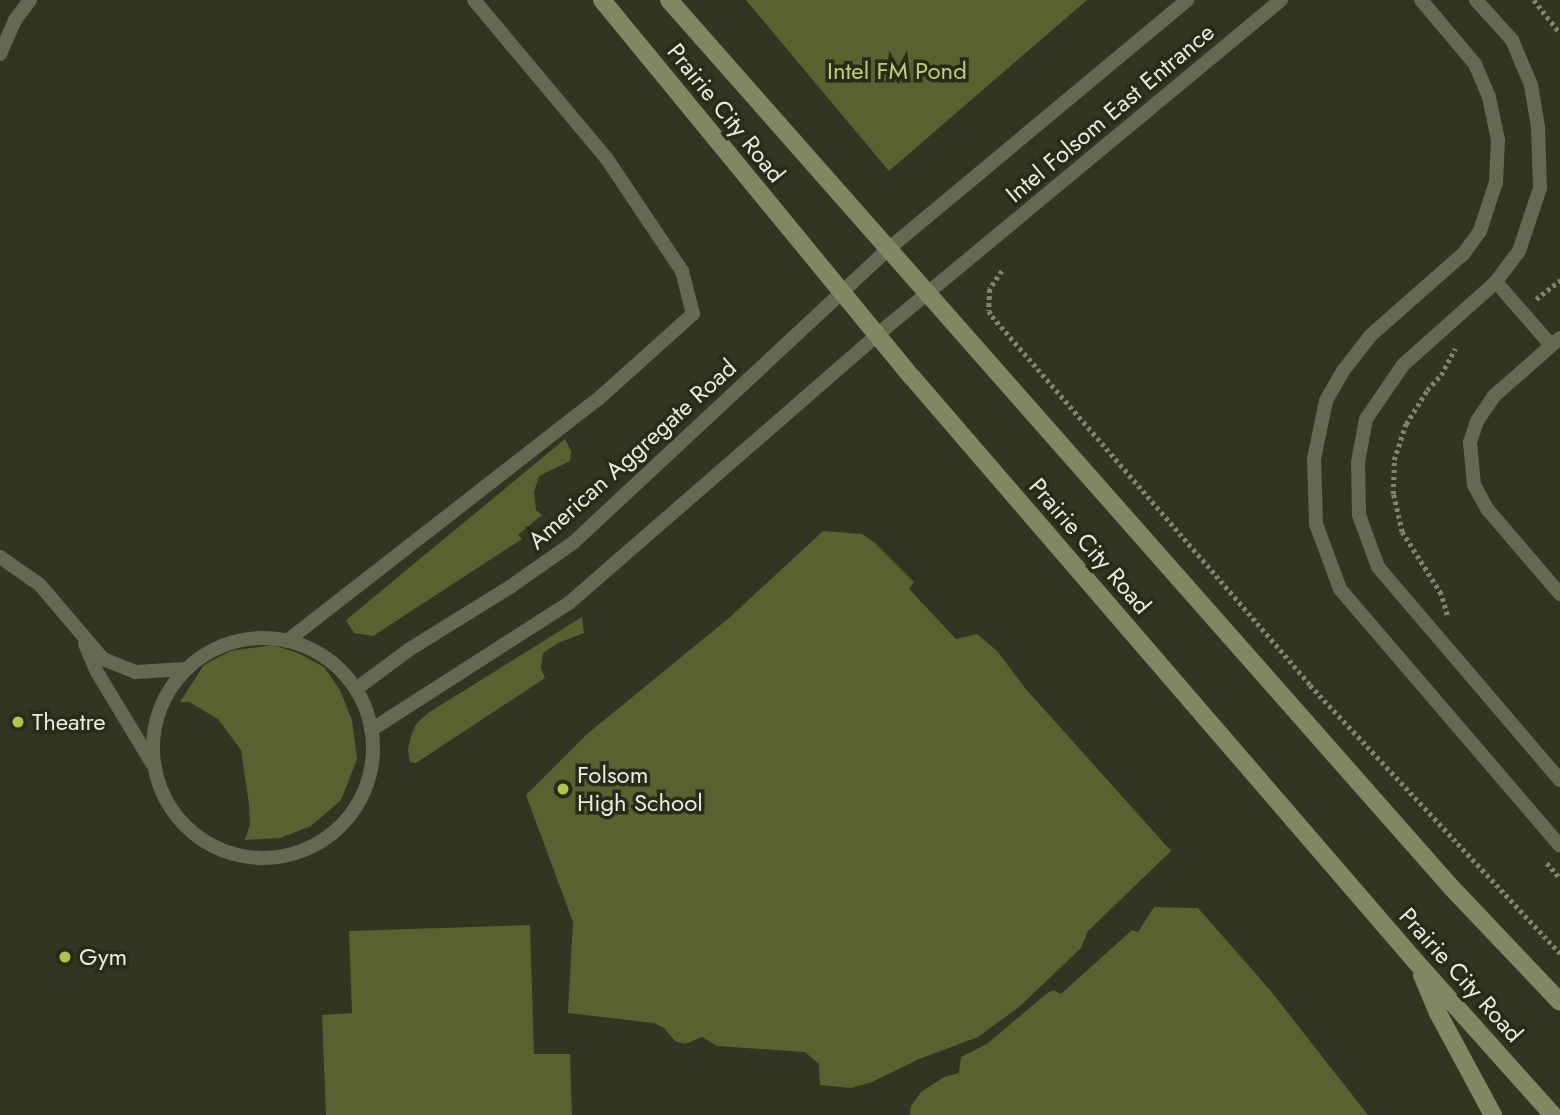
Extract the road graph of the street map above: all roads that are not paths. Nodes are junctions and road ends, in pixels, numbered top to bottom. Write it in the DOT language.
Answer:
graph roads {
  1 [pos="30,0"];
  2 [pos="474,0"];
  3 [pos="602,0"];
  4 [pos="669,0"];
  5 [pos="1186,0"];
  6 [pos="1280,0"];
  7 [pos="1421,0"];
  8 [pos="1476,0"];
  9 [pos="0,54"];
  10 [pos="887,251"];
  11 [pos="1496,282"];
  12 [pos="841,293"];
  13 [pos="927,295"];
  14 [pos="877,335"];
  15 [pos="1556,342"];
  16 [pos="0,557"];
  17 [pos="1560,594"];
  18 [pos="81,633"];
  19 [pos="287,641"];
  20 [pos="187,669"];
  21 [pos="356,690"];
  22 [pos="371,730"];
  23 [pos="155,767"];
  24 [pos="1560,780"];
  25 [pos="1560,846"];
  26 [pos="1417,963"];
  27 [pos="1560,1002"];
  28 [pos="1493,1115"];
  29 [pos="1553,1115"];
  1 -- 9 [label="lane"];
  2 -- 19 [label="lane"];
  3 -- 12 [label="main road, Prairie City Road"];
  4 -- 10 [label="main road, Prairie City Road"];
  5 -- 10 [label="lane, American Aggregate Road"];
  6 -- 13 [label="lane, Intel Folsom East Entrance"];
  7 -- 25 [label="lane"];
  8 -- 11 [label="lane"];
  10 -- 12 [label="lane, American Aggregate Road"];
  10 -- 13 [label="main road, Prairie City Road"];
  11 -- 15 [label="lane"];
  11 -- 24 [label="lane"];
  12 -- 14 [label="main road, Prairie City Road"];
  12 -- 21 [label="lane, American Aggregate Road"];
  13 -- 14 [label="lane, Intel Folsom East Entrance"];
  13 -- 27 [label="main road, Prairie City Road"];
  14 -- 22 [label="lane, Intel Folsom East Entrance"];
  14 -- 26 [label="main road, Prairie City Road"];
  15 -- 17 [label="lane"];
  16 -- 18 [label="lane"];
  18 -- 20 [label="lane"];
  18 -- 23 [label="lane"];
  19 -- 20 [label="lane"];
  19 -- 21 [label="lane"];
  20 -- 23 [label="lane"];
  21 -- 22 [label="lane"];
  22 -- 23 [label="lane"];
  26 -- 28 [label="main road"];
  26 -- 29 [label="main road, Prairie City Road"];
}
